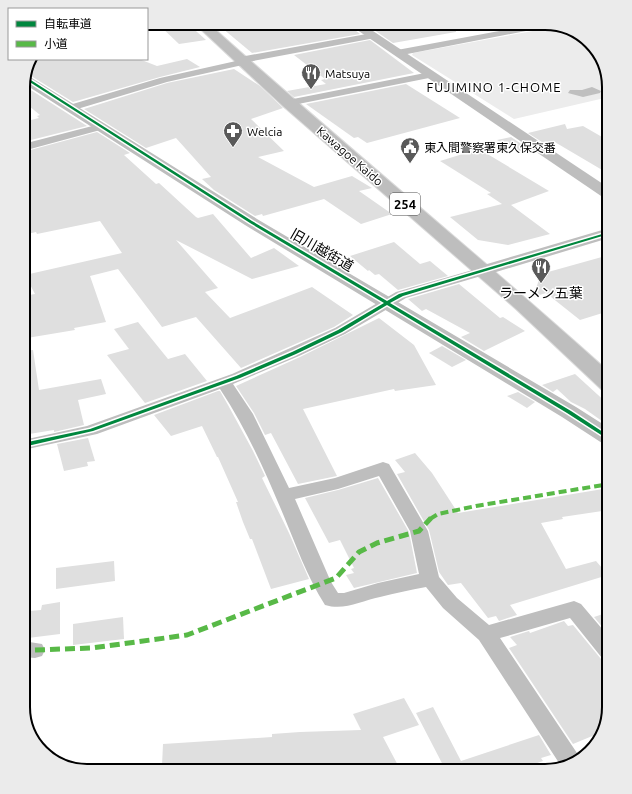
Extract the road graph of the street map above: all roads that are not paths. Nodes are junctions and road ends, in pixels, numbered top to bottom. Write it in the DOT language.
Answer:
graph roads {
  1 [pos="208,30"];
  2 [pos="363,30"];
  3 [pos="521,30"];
  4 [pos="372,36"];
  5 [pos="397,53"];
  6 [pos="242,61"];
  7 [pos="430,75"];
  8 [pos="30,82"];
  9 [pos="288,103"];
  10 [pos="70,108"];
  11 [pos="100,127"];
  12 [pos="30,146"];
  13 [pos="602,190"];
  14 [pos="602,235"];
  15 [pos="483,271"];
  16 [pos="388,303"];
  17 [pos="602,378"];
  18 [pos="224,382"];
  19 [pos="602,433"];
  20 [pos="30,443"];
  21 [pos="284,495"];
  22 [pos="430,579"];
  23 [pos="486,634"];
  24 [pos="602,643"];
  25 [pos="569,758"];
  1 -- 6 [label="highway, Kawagoe Kaido / 254"];
  2 -- 4 [label="street"];
  3 -- 5 [label="street"];
  4 -- 5 [label="street"];
  4 -- 6 [label="street"];
  5 -- 7 [label="street"];
  6 -- 9 [label="highway, Kawagoe Kaido / 254"];
  6 -- 10 [label="street"];
  7 -- 9 [label="street"];
  7 -- 13 [label="street"];
  8 -- 10 [label="street, 旧川越街道"];
  9 -- 15 [label="highway, Kawagoe Kaido / 254"];
  10 -- 11 [label="street, 旧川越街道"];
  11 -- 12 [label="street"];
  11 -- 16 [label="street, 旧川越街道"];
  14 -- 15 [label="street"];
  15 -- 16 [label="street"];
  15 -- 17 [label="highway, Kawagoe Kaido / 254"];
  16 -- 18 [label="street"];
  16 -- 19 [label="street, 旧川越街道"];
  18 -- 20 [label="street"];
  18 -- 21 [label="street"];
  21 -- 22 [label="street"];
  21 -- 22 [label="street"];
  22 -- 23 [label="street"];
  23 -- 24 [label="street"];
  23 -- 25 [label="street"];
}
